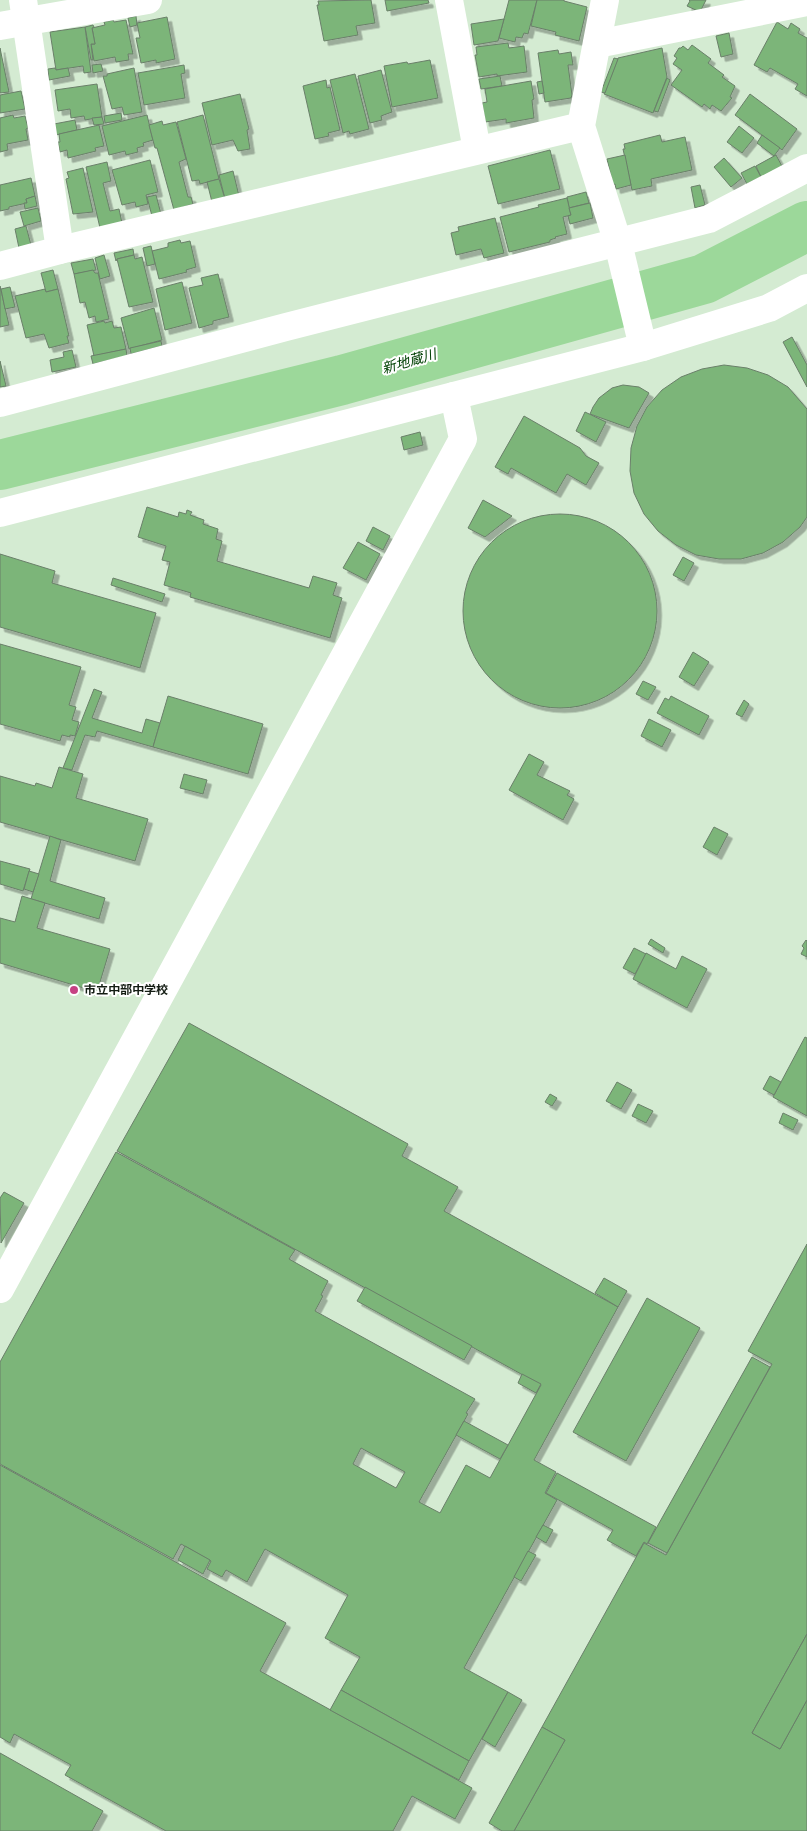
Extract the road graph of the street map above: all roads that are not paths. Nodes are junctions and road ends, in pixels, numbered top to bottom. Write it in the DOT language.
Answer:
graph roads {
  1 [pos="148,0"];
  2 [pos="449,0"];
  3 [pos="605,0"];
  4 [pos="807,2"];
  5 [pos="16,16"];
  6 [pos="597,44"];
  7 [pos="581,126"];
  8 [pos="477,150"];
  9 [pos="807,168"];
  10 [pos="618,243"];
  11 [pos="60,250"];
  12 [pos="0,266"];
  13 [pos="807,288"];
  14 [pos="643,347"];
  15 [pos="454,396"];
  16 [pos="0,403"];
  17 [pos="0,513"];
  18 [pos="0,1289"];
  1 -- 5 [label="street"];
  2 -- 8 [label="street"];
  3 -- 6 [label="street"];
  4 -- 6 [label="street"];
  5 -- 11 [label="street"];
  6 -- 7 [label="street"];
  7 -- 8 [label="street"];
  7 -- 10 [label="street"];
  8 -- 11 [label="street"];
  9 -- 10 [label="street"];
  10 -- 14 [label="street"];
  10 -- 16 [label="street"];
  11 -- 12 [label="street"];
  13 -- 14 [label="street"];
  14 -- 15 [label="street"];
  15 -- 17 [label="street"];
  15 -- 18 [label="street"];
}
